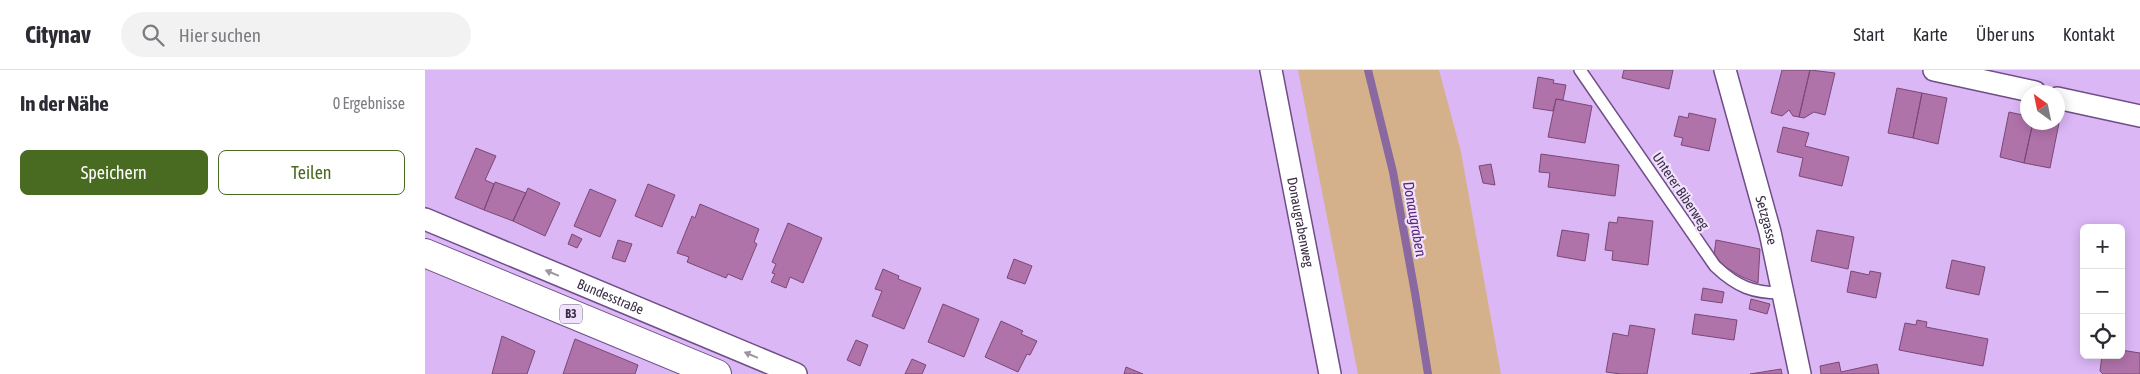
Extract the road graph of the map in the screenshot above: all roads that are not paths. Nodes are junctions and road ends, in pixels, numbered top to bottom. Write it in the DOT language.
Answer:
graph roads {
  1 [pos="1271,70"];
  2 [pos="1579,70"];
  3 [pos="1725,70"];
  4 [pos="1934,70"];
  5 [pos="2020,89"];
  6 [pos="2065,100"];
  7 [pos="2140,116"];
  8 [pos="425,219"];
  9 [pos="425,253"];
  10 [pos="1783,293"];
  11 [pos="717,374"];
  12 [pos="796,374"];
  13 [pos="1330,374"];
  14 [pos="1800,374"];
  1 -- 13 [label="street, Donaugrabenweg"];
  2 -- 10 [label="lane, Unterer Biberweg"];
  3 -- 10 [label="street, Setzgasse"];
  4 -- 5 [label="street"];
  6 -- 7 [label="street"];
  12 -- 8 [label="street, Bundesstraße, one-way"];
  9 -- 11 [label="main road, B3"];
  10 -- 14 [label="street, Setzgasse"];
}
